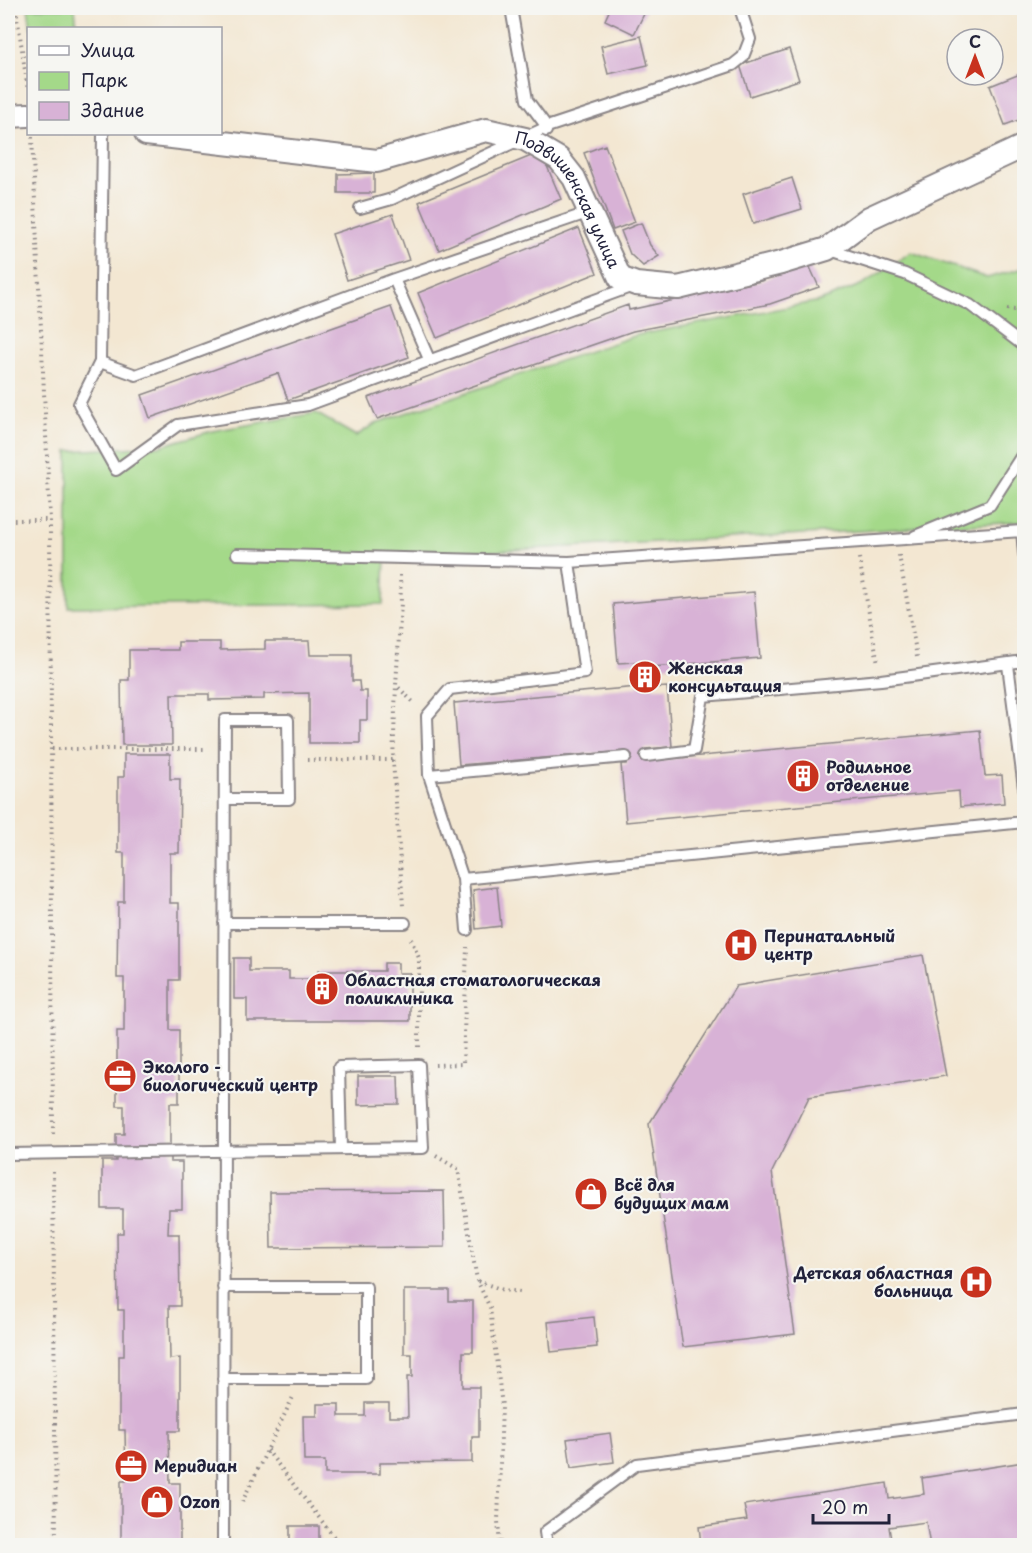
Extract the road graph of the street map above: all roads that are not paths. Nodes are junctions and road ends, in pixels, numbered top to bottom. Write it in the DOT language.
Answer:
graph roads {
  1 [pos="511,8"];
  2 [pos="740,8"];
  3 [pos="27,115"];
  4 [pos="8,116"];
  5 [pos="547,127"];
  6 [pos="103,135"];
  7 [pos="155,135"];
  8 [pos="533,144"];
  9 [pos="1024,146"];
  10 [pos="360,208"];
  11 [pos="591,212"];
  12 [pos="826,249"];
  13 [pos="394,279"];
  14 [pos="636,284"];
  15 [pos="1024,346"];
  16 [pos="429,359"];
  17 [pos="100,362"];
  18 [pos="1024,452"];
  19 [pos="902,539"];
  20 [pos="237,554"];
  21 [pos="1024,554"];
  22 [pos="569,562"];
  23 [pos="1024,661"];
  24 [pos="1008,664"];
  25 [pos="646,756"];
  26 [pos="626,757"];
  27 [pos="429,775"];
  28 [pos="1024,788"];
  29 [pos="225,799"];
  30 [pos="1024,822"];
  31 [pos="463,879"];
  32 [pos="224,922"];
  33 [pos="405,922"];
  34 [pos="468,930"];
  35 [pos="341,1149"];
  36 [pos="224,1150"];
  37 [pos="8,1154"];
  38 [pos="223,1287"];
  39 [pos="223,1378"];
  40 [pos="1024,1414"];
  41 [pos="223,1543"];
  42 [pos="547,1545"];
  1 -- 5 [label="lane"];
  2 -- 5 [label="lane"];
  3 -- 4 [label="street"];
  5 -- 8 [label="lane"];
  5 -- 8 [label="lane"];
  6 -- 17 [label="lane"];
  7 -- 8 [label="street, Подвишенская улица"];
  8 -- 10 [label="lane"];
  8 -- 11 [label="street, Подвишенская улица"];
  9 -- 12 [label="street, Подвишенская улица"];
  11 -- 13 [label="lane"];
  11 -- 14 [label="street, Подвишенская улица"];
  12 -- 14 [label="street, Подвишенская улица"];
  12 -- 15 [label="lane"];
  13 -- 16 [label="lane"];
  13 -- 17 [label="lane"];
  14 -- 16 [label="lane"];
  16 -- 17 [label="lane"];
  18 -- 19 [label="lane"];
  19 -- 21 [label="lane"];
  19 -- 22 [label="lane"];
  20 -- 22 [label="lane"];
  22 -- 27 [label="lane"];
  23 -- 24 [label="lane"];
  24 -- 25 [label="lane"];
  24 -- 28 [label="lane"];
  26 -- 27 [label="lane"];
  27 -- 31 [label="lane"];
  29 -- 29 [label="lane"];
  29 -- 32 [label="lane"];
  30 -- 31 [label="lane"];
  31 -- 34 [label="lane"];
  32 -- 33 [label="lane"];
  32 -- 36 [label="lane"];
  35 -- 35 [label="lane"];
  35 -- 36 [label="lane"];
  36 -- 37 [label="lane"];
  36 -- 38 [label="lane"];
  38 -- 39 [label="lane"];
  38 -- 39 [label="lane"];
  39 -- 41 [label="lane"];
  40 -- 42 [label="lane"];
}
